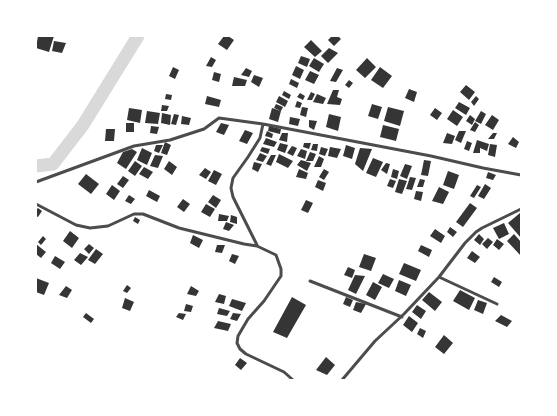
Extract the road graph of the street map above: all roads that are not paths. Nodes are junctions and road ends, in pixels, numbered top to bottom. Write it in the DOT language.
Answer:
graph roads {
  1 [pos="264,124"];
  2 [pos="521,174"];
  3 [pos="36,182"];
  4 [pos="36,204"];
  5 [pos="521,209"];
  6 [pos="257,246"];
  7 [pos="439,277"];
  8 [pos="310,281"];
  9 [pos="497,304"];
  10 [pos="402,317"];
  11 [pos="293,380"];
  12 [pos="342,380"];
  1 -- 2 [label="street"];
  1 -- 3 [label="street"];
  1 -- 6 [label="street"];
  4 -- 6 [label="street"];
  5 -- 7 [label="street"];
  6 -- 11 [label="street"];
  7 -- 9 [label="street"];
  7 -- 10 [label="street"];
  8 -- 10 [label="street"];
  10 -- 12 [label="street"];
}
